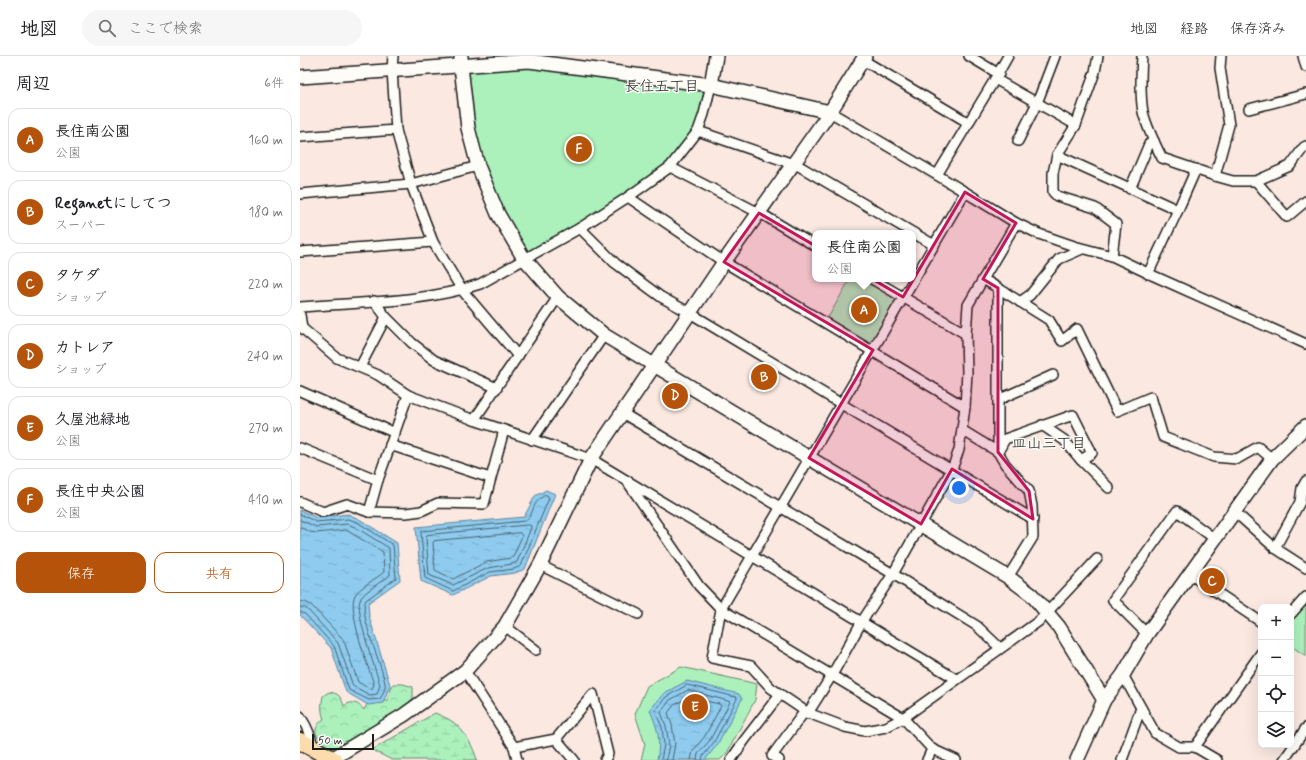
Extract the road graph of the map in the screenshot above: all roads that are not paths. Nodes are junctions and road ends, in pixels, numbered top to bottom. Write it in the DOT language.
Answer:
graph roads {
  1 [pos="393,56"];
  2 [pos="716,56"];
  3 [pos="969,56"];
  4 [pos="1008,56"];
  5 [pos="1055,56"];
  6 [pos="1098,56"];
  7 [pos="1142,56"];
  8 [pos="1221,56"];
  9 [pos="1303,56"];
  10 [pos="864,58"];
  11 [pos="529,59"];
  12 [pos="461,61"];
  13 [pos="1306,67"];
  14 [pos="392,70"];
  15 [pos="997,76"];
  16 [pos="300,77"];
  17 [pos="711,85"];
  18 [pos="1306,94"];
  19 [pos="1037,103"];
  20 [pos="1249,109"];
  21 [pos="830,112"];
  22 [pos="969,124"];
  23 [pos="1076,125"];
  24 [pos="396,130"];
  25 [pos="698,131"];
  26 [pos="300,136"];
  27 [pos="1018,141"];
  28 [pos="1154,141"];
  29 [pos="1306,146"];
  30 [pos="1057,156"];
  31 [pos="794,164"];
  32 [pos="478,166"];
  33 [pos="670,167"];
  34 [pos="1196,170"];
  35 [pos="937,175"];
  36 [pos="1215,176"];
  37 [pos="1256,181"];
  38 [pos="411,184"];
  39 [pos="1130,189"];
  40 [pos="965,192"];
  41 [pos="300,194"];
  42 [pos="628,197"];
  43 [pos="1306,201"];
  44 [pos="1178,210"];
  45 [pos="759,213"];
  46 [pos="1016,223"];
  47 [pos="580,228"];
  48 [pos="908,230"];
  49 [pos="916,235"];
  50 [pos="433,242"];
  51 [pos="812,244"];
  52 [pos="934,245"];
  53 [pos="1082,248"];
  54 [pos="300,252"];
  55 [pos="1112,256"];
  56 [pos="525,260"];
  57 [pos="724,262"];
  58 [pos="1148,274"];
  59 [pos="916,275"];
  60 [pos="983,279"];
  61 [pos="877,282"];
  62 [pos="912,282"];
  63 [pos="998,288"];
  64 [pos="462,290"];
  65 [pos="903,297"];
  66 [pos="558,298"];
  67 [pos="374,301"];
  68 [pos="1020,302"];
  69 [pos="300,307"];
  70 [pos="690,313"];
  71 [pos="300,315"];
  72 [pos="386,317"];
  73 [pos="301,329"];
  74 [pos="966,334"];
  75 [pos="604,335"];
  76 [pos="1306,344"];
  77 [pos="873,350"];
  78 [pos="518,356"];
  79 [pos="654,365"];
  80 [pos="360,367"];
  81 [pos="1053,375"];
  82 [pos="496,388"];
  83 [pos="300,391"];
  84 [pos="408,395"];
  85 [pos="998,400"];
  86 [pos="841,404"];
  87 [pos="965,407"];
  88 [pos="622,413"];
  89 [pos="474,420"];
  90 [pos="1042,425"];
  91 [pos="1306,426"];
  92 [pos="504,430"];
  93 [pos="962,430"];
  94 [pos="394,433"];
  95 [pos="532,440"];
  96 [pos="390,445"];
  97 [pos="300,448"];
  98 [pos="998,452"];
  99 [pos="809,458"];
  100 [pos="591,459"];
  101 [pos="1272,459"];
  102 [pos="1081,460"];
  103 [pos="952,469"];
  104 [pos="490,478"];
  105 [pos="378,480"];
  106 [pos="1306,481"];
  107 [pos="627,482"];
  108 [pos="1109,488"];
  109 [pos="300,502"];
  110 [pos="781,507"];
  111 [pos="369,512"];
  112 [pos="1235,512"];
  113 [pos="1033,519"];
  114 [pos="921,524"];
  115 [pos="1215,539"];
  116 [pos="1275,548"];
  117 [pos="752,557"];
  118 [pos="1096,559"];
  119 [pos="540,565"];
  120 [pos="1306,568"];
  121 [pos="893,574"];
  122 [pos="1191,575"];
  123 [pos="1008,577"];
  124 [pos="1306,597"];
  125 [pos="721,609"];
  126 [pos="1294,611"];
  127 [pos="1046,612"];
  128 [pos="638,614"];
  129 [pos="1258,620"];
  130 [pos="861,623"];
  131 [pos="505,626"];
  132 [pos="1147,634"];
  133 [pos="1000,648"];
  134 [pos="536,650"];
  135 [pos="1258,657"];
  136 [pos="465,671"];
  137 [pos="832,675"];
  138 [pos="1123,675"];
  139 [pos="956,679"];
  140 [pos="780,694"];
  141 [pos="1104,700"];
  142 [pos="1141,708"];
  143 [pos="808,713"];
  144 [pos="300,716"];
  145 [pos="903,718"];
  146 [pos="1306,728"];
  147 [pos="556,739"];
  148 [pos="514,747"];
  149 [pos="1195,747"];
  150 [pos="932,749"];
  151 [pos="319,754"];
  152 [pos="1212,759"];
  153 [pos="517,760"];
  154 [pos="574,760"];
  155 [pos="605,760"];
  156 [pos="731,760"];
  157 [pos="779,760"];
  158 [pos="927,760"];
  159 [pos="956,760"];
  160 [pos="1077,760"];
  161 [pos="1122,760"];
  162 [pos="1284,760"];
  1 -- 14 [label="street"];
  2 -- 17 [label="street"];
  3 -- 15 [label="street"];
  4 -- 15 [label="street"];
  5 -- 19 [label="street"];
  6 -- 23 [label="street"];
  7 -- 28 [label="street"];
  8 -- 36 [label="street"];
  9 -- 13 [label="street"];
  10 -- 21 [label="street"];
  10 -- 22 [label="street"];
  11 -- 12 [label="street"];
  11 -- 17 [label="street"];
  12 -- 14 [label="street"];
  12 -- 32 [label="street"];
  14 -- 16 [label="street"];
  14 -- 24 [label="street"];
  15 -- 19 [label="street"];
  15 -- 22 [label="street"];
  17 -- 21 [label="street"];
  17 -- 25 [label="street"];
  18 -- 20 [label="street"];
  19 -- 23 [label="street"];
  19 -- 27 [label="street"];
  21 -- 31 [label="street"];
  21 -- 35 [label="street"];
  22 -- 35 [label="street"];
  23 -- 30 [label="street"];
  24 -- 26 [label="street"];
  24 -- 38 [label="street"];
  25 -- 31 [label="street"];
  25 -- 33 [label="street"];
  28 -- 34 [label="street"];
  28 -- 39 [label="street"];
  29 -- 37 [label="street"];
  30 -- 39 [label="street"];
  30 -- 55 [label="street"];
  31 -- 45 [label="street"];
  31 -- 48 [label="street"];
  32 -- 38 [label="street"];
  32 -- 56 [label="street"];
  33 -- 42 [label="street"];
  33 -- 45 [label="street"];
  34 -- 36 [label="street"];
  34 -- 44 [label="street"];
  35 -- 40 [label="street"];
  36 -- 37 [label="street"];
  37 -- 43 [label="street"];
  38 -- 41 [label="street"];
  38 -- 50 [label="street"];
  39 -- 44 [label="street"];
  40 -- 46 [label="street"];
  40 -- 52 [label="street"];
  42 -- 47 [label="street"];
  42 -- 57 [label="street"];
  44 -- 58 [label="street"];
  45 -- 51 [label="street"];
  45 -- 57 [label="street"];
  46 -- 53 [label="street"];
  46 -- 60 [label="street"];
  47 -- 56 [label="street"];
  47 -- 70 [label="street"];
  49 -- 52 [label="street"];
  50 -- 54 [label="street"];
  50 -- 64 [label="street"];
  52 -- 59 [label="street"];
  53 -- 55 [label="street"];
  53 -- 68 [label="street"];
  55 -- 58 [label="street"];
  56 -- 64 [label="street"];
  56 -- 66 [label="street"];
  57 -- 70 [label="street"];
  57 -- 77 [label="street"];
  58 -- 76 [label="street"];
  60 -- 63 [label="street"];
  60 -- 74 [label="street"];
  61 -- 65 [label="street"];
  62 -- 65 [label="street"];
  63 -- 68 [label="street"];
  63 -- 85 [label="street"];
  64 -- 67 [label="street"];
  64 -- 78 [label="street"];
  65 -- 74 [label="street"];
  65 -- 77 [label="street"];
  66 -- 75 [label="street"];
  66 -- 78 [label="street"];
  67 -- 69 [label="street"];
  67 -- 72 [label="street"];
  68 -- 101 [label="street"];
  70 -- 79 [label="street"];
  70 -- 86 [label="street"];
  71 -- 73 [label="street"];
  72 -- 80 [label="street"];
  72 -- 82 [label="street"];
  73 -- 80 [label="street"];
  74 -- 87 [label="street"];
  75 -- 79 [label="street"];
  75 -- 95 [label="street"];
  77 -- 86 [label="street"];
  77 -- 87 [label="street"];
  78 -- 82 [label="street"];
  79 -- 88 [label="street"];
  79 -- 99 [label="street"];
  80 -- 84 [label="street"];
  81 -- 85 [label="street"];
  82 -- 89 [label="street"];
  83 -- 94 [label="street"];
  84 -- 89 [label="street"];
  84 -- 94 [label="street"];
  85 -- 98 [label="street"];
  86 -- 99 [label="street"];
  86 -- 103 [label="street"];
  87 -- 93 [label="street"];
  88 -- 100 [label="street"];
  88 -- 110 [label="street"];
  89 -- 92 [label="street"];
  90 -- 98 [label="street"];
  90 -- 102 [label="street"];
  90 -- 102 [label="street"];
  91 -- 101 [label="street"];
  92 -- 95 [label="street"];
  92 -- 104 [label="street"];
  93 -- 98 [label="street"];
  93 -- 103 [label="street"];
  94 -- 96 [label="street"];
  95 -- 100 [label="street"];
  96 -- 104 [label="street"];
  96 -- 105 [label="street"];
  97 -- 105 [label="street"];
  98 -- 113 [label="street"];
  99 -- 110 [label="street"];
  99 -- 114 [label="street"];
  100 -- 107 [label="street"];
  100 -- 119 [label="street"];
  101 -- 112 [label="street"];
  102 -- 108 [label="street"];
  103 -- 113 [label="street"];
  103 -- 114 [label="street"];
  104 -- 111 [label="street"];
  105 -- 111 [label="street"];
  106 -- 116 [label="street"];
  107 -- 117 [label="street"];
  107 -- 125 [label="street"];
  109 -- 111 [label="street"];
  110 -- 117 [label="street"];
  110 -- 121 [label="street"];
  112 -- 115 [label="street"];
  112 -- 116 [label="street"];
  113 -- 123 [label="street"];
  114 -- 121 [label="street"];
  114 -- 123 [label="street"];
  115 -- 122 [label="street"];
  115 -- 132 [label="street"];
  116 -- 120 [label="street"];
  117 -- 125 [label="street"];
  117 -- 130 [label="street"];
  118 -- 127 [label="street"];
  119 -- 128 [label="street"];
  119 -- 131 [label="street"];
  121 -- 130 [label="street"];
  121 -- 133 [label="street"];
  122 -- 129 [label="street"];
  122 -- 132 [label="street"];
  123 -- 127 [label="street"];
  124 -- 126 [label="street"];
  125 -- 137 [label="street"];
  125 -- 140 [label="street"];
  127 -- 133 [label="street"];
  127 -- 141 [label="street"];
  130 -- 137 [label="street"];
  130 -- 139 [label="street"];
  131 -- 134 [label="street"];
  131 -- 136 [label="street"];
  132 -- 138 [label="street"];
  133 -- 139 [label="street"];
  135 -- 149 [label="street"];
  136 -- 148 [label="street"];
  136 -- 151 [label="street"];
  137 -- 143 [label="street"];
  137 -- 145 [label="street"];
  138 -- 141 [label="street"];
  138 -- 142 [label="street"];
  139 -- 145 [label="street"];
  140 -- 143 [label="street"];
  140 -- 156 [label="street"];
  141 -- 160 [label="street"];
  142 -- 149 [label="street"];
  142 -- 161 [label="street"];
  143 -- 145 [label="street"];
  143 -- 157 [label="street"];
  144 -- 151 [label="street"];
  145 -- 150 [label="street"];
  146 -- 162 [label="street"];
  147 -- 148 [label="street"];
  147 -- 154 [label="street"];
  147 -- 155 [label="street"];
  148 -- 153 [label="street"];
  149 -- 152 [label="street"];
  150 -- 158 [label="street"];
  150 -- 159 [label="street"];
}
